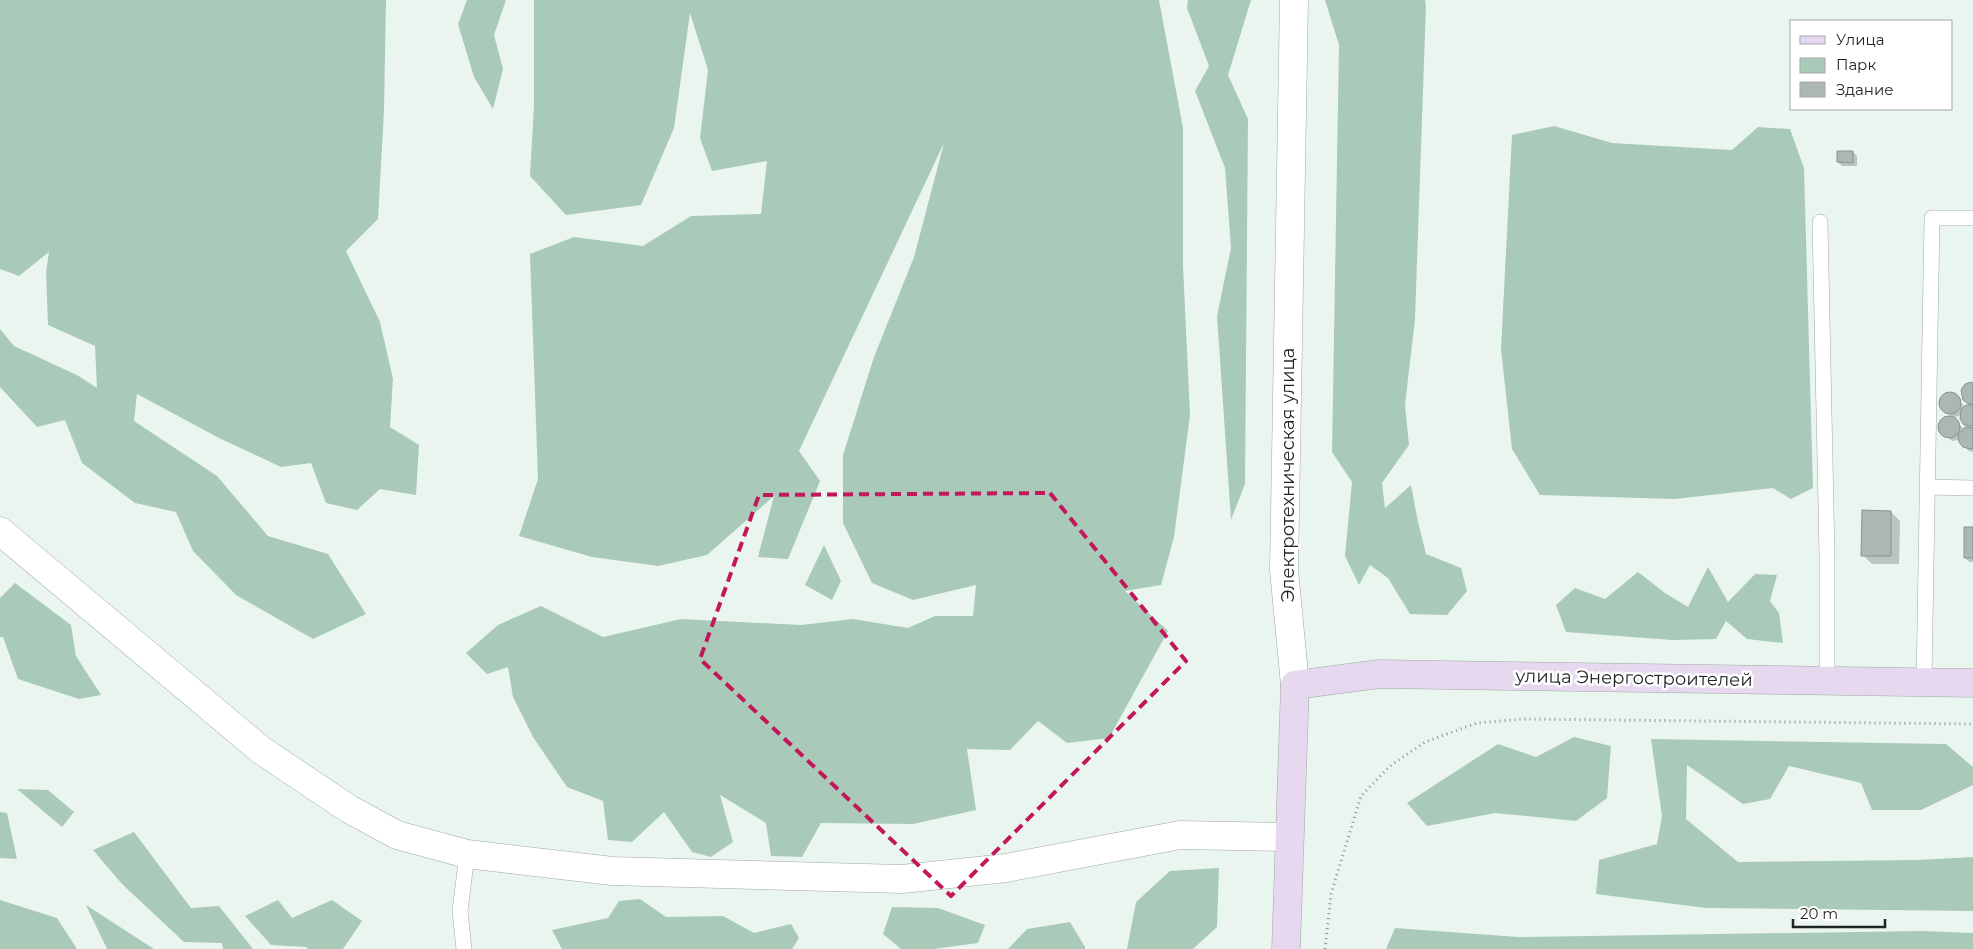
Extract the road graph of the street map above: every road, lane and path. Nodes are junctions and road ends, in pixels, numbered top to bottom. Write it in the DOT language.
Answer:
graph roads {
  1 [pos="1294,0"];
  2 [pos="1973,218"];
  3 [pos="1820,222"];
  4 [pos="1927,487"];
  5 [pos="1973,488"];
  6 [pos="0,531"];
  7 [pos="1827,680"];
  8 [pos="1924,682"];
  9 [pos="1973,683"];
  10 [pos="1295,685"];
  11 [pos="1973,724"];
  12 [pos="1289,837"];
  13 [pos="468,854"];
  14 [pos="464,949"];
  15 [pos="1286,949"];
  16 [pos="1325,949"];
  1 -- 10 [label="street, Электротехническая улица"];
  2 -- 4 [label="lane"];
  3 -- 7 [label="lane"];
  4 -- 5 [label="lane"];
  4 -- 8 [label="lane"];
  6 -- 13 [label="street"];
  7 -- 8 [label="main road, улица Энергостроителей"];
  7 -- 10 [label="main road, улица Энергостроителей"];
  8 -- 9 [label="main road, улица Энергостроителей"];
  10 -- 12 [label="main road, Электротехническая улица"];
  11 -- 16 [label="path"];
  12 -- 13 [label="street"];
  12 -- 15 [label="main road, Электротехническая улица"];
  13 -- 14 [label="lane"];
}
